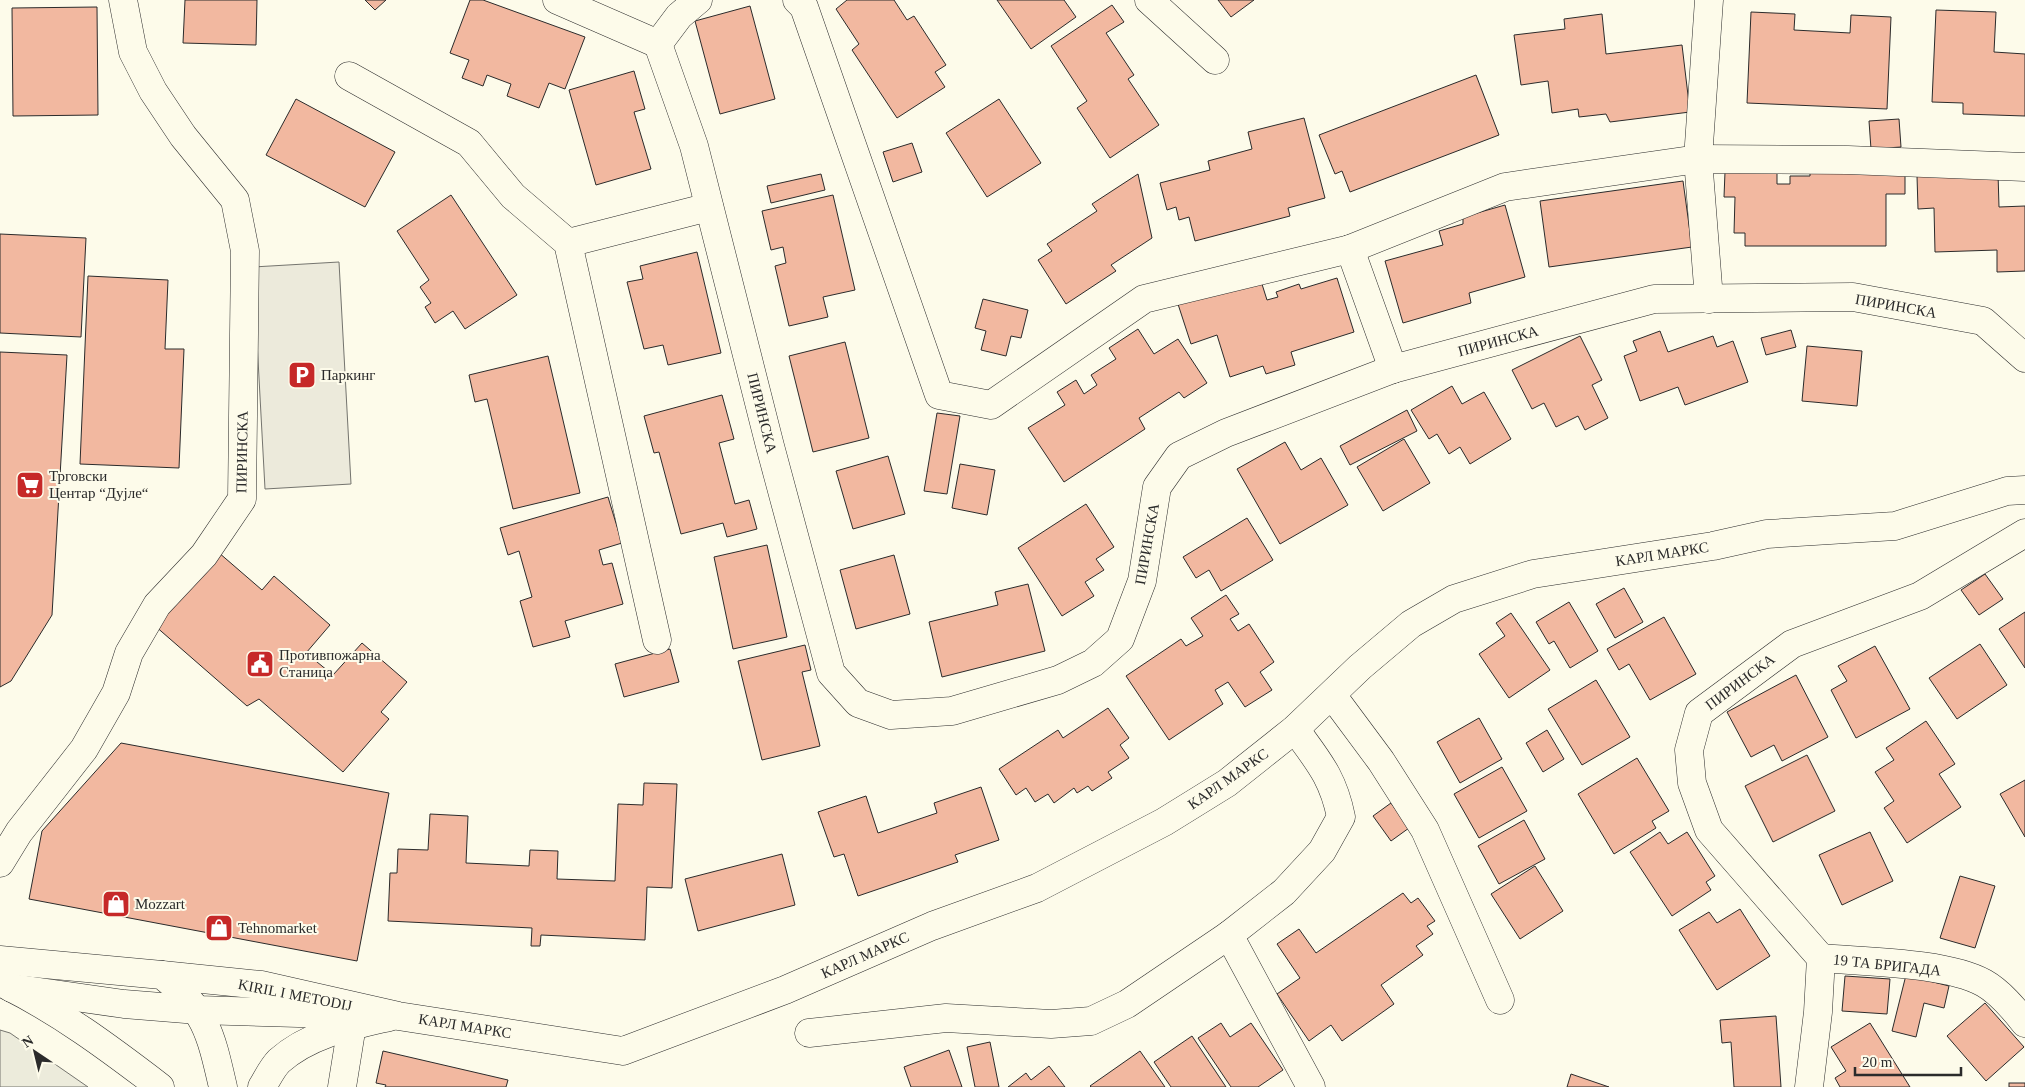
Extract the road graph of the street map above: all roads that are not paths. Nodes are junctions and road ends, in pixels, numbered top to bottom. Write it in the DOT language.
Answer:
graph roads {
  1 [pos="123,0"];
  2 [pos="557,0"];
  3 [pos="698,0"];
  4 [pos="797,0"];
  5 [pos="1149,0"];
  6 [pos="1709,0"];
  7 [pos="658,44"];
  8 [pos="1215,60"];
  9 [pos="348,76"];
  10 [pos="1698,159"];
  11 [pos="2025,167"];
  12 [pos="709,207"];
  13 [pos="568,243"];
  14 [pos="1350,249"];
  15 [pos="1709,299"];
  16 [pos="2025,358"];
  17 [pos="1393,369"];
  18 [pos="2025,490"];
  19 [pos="2025,533"];
  20 [pos="657,640"];
  21 [pos="1332,695"];
  22 [pos="1295,730"];
  23 [pos="0,863"];
  24 [pos="1229,935"];
  25 [pos="1821,958"];
  26 [pos="0,960"];
  27 [pos="162,975"];
  28 [pos="5,985"];
  29 [pos="1500,1000"];
  30 [pos="198,1010"];
  31 [pos="398,1016"];
  32 [pos="2025,1024"];
  33 [pos="352,1025"];
  34 [pos="809,1033"];
  35 [pos="160,1087"];
  36 [pos="223,1087"];
  37 [pos="262,1087"];
  38 [pos="342,1087"];
  39 [pos="1311,1087"];
  40 [pos="1809,1087"];
  1 -- 23 [label="street, ПИРИНСКА"];
  2 -- 7 [label="street"];
  3 -- 7 [label="street"];
  4 -- 14 [label="street"];
  5 -- 8 [label="street"];
  6 -- 10 [label="street"];
  7 -- 12 [label="street, ПИРИНСКА"];
  9 -- 13 [label="street"];
  10 -- 11 [label="street"];
  10 -- 14 [label="street"];
  10 -- 15 [label="street"];
  12 -- 13 [label="street"];
  12 -- 17 [label="street, ПИРИНСКА"];
  13 -- 20 [label="street"];
  14 -- 17 [label="street"];
  15 -- 16 [label="street, ПИРИНСКА"];
  15 -- 17 [label="street, ПИРИНСКА"];
  18 -- 21 [label="street, КАРЛ МАРКС"];
  19 -- 25 [label="street, ПИРИНСКА"];
  21 -- 22 [label="street, КАРЛ МАРКС"];
  21 -- 29 [label="street"];
  22 -- 24 [label="street"];
  22 -- 31 [label="street, КАРЛ МАРКС"];
  24 -- 34 [label="street"];
  24 -- 39 [label="street"];
  25 -- 32 [label="street, 19 ТА БРИГАДА"];
  25 -- 40 [label="street"];
  26 -- 27 [label="street, KIRIL I METODIJ"];
  27 -- 30 [label="street"];
  27 -- 31 [label="street, KIRIL I METODIJ"];
  28 -- 30 [label="street"];
  28 -- 35 [label="street"];
  30 -- 31 [label="street"];
  30 -- 36 [label="street"];
  31 -- 33 [label="street"];
  33 -- 37 [label="street"];
  33 -- 38 [label="street"];
}
